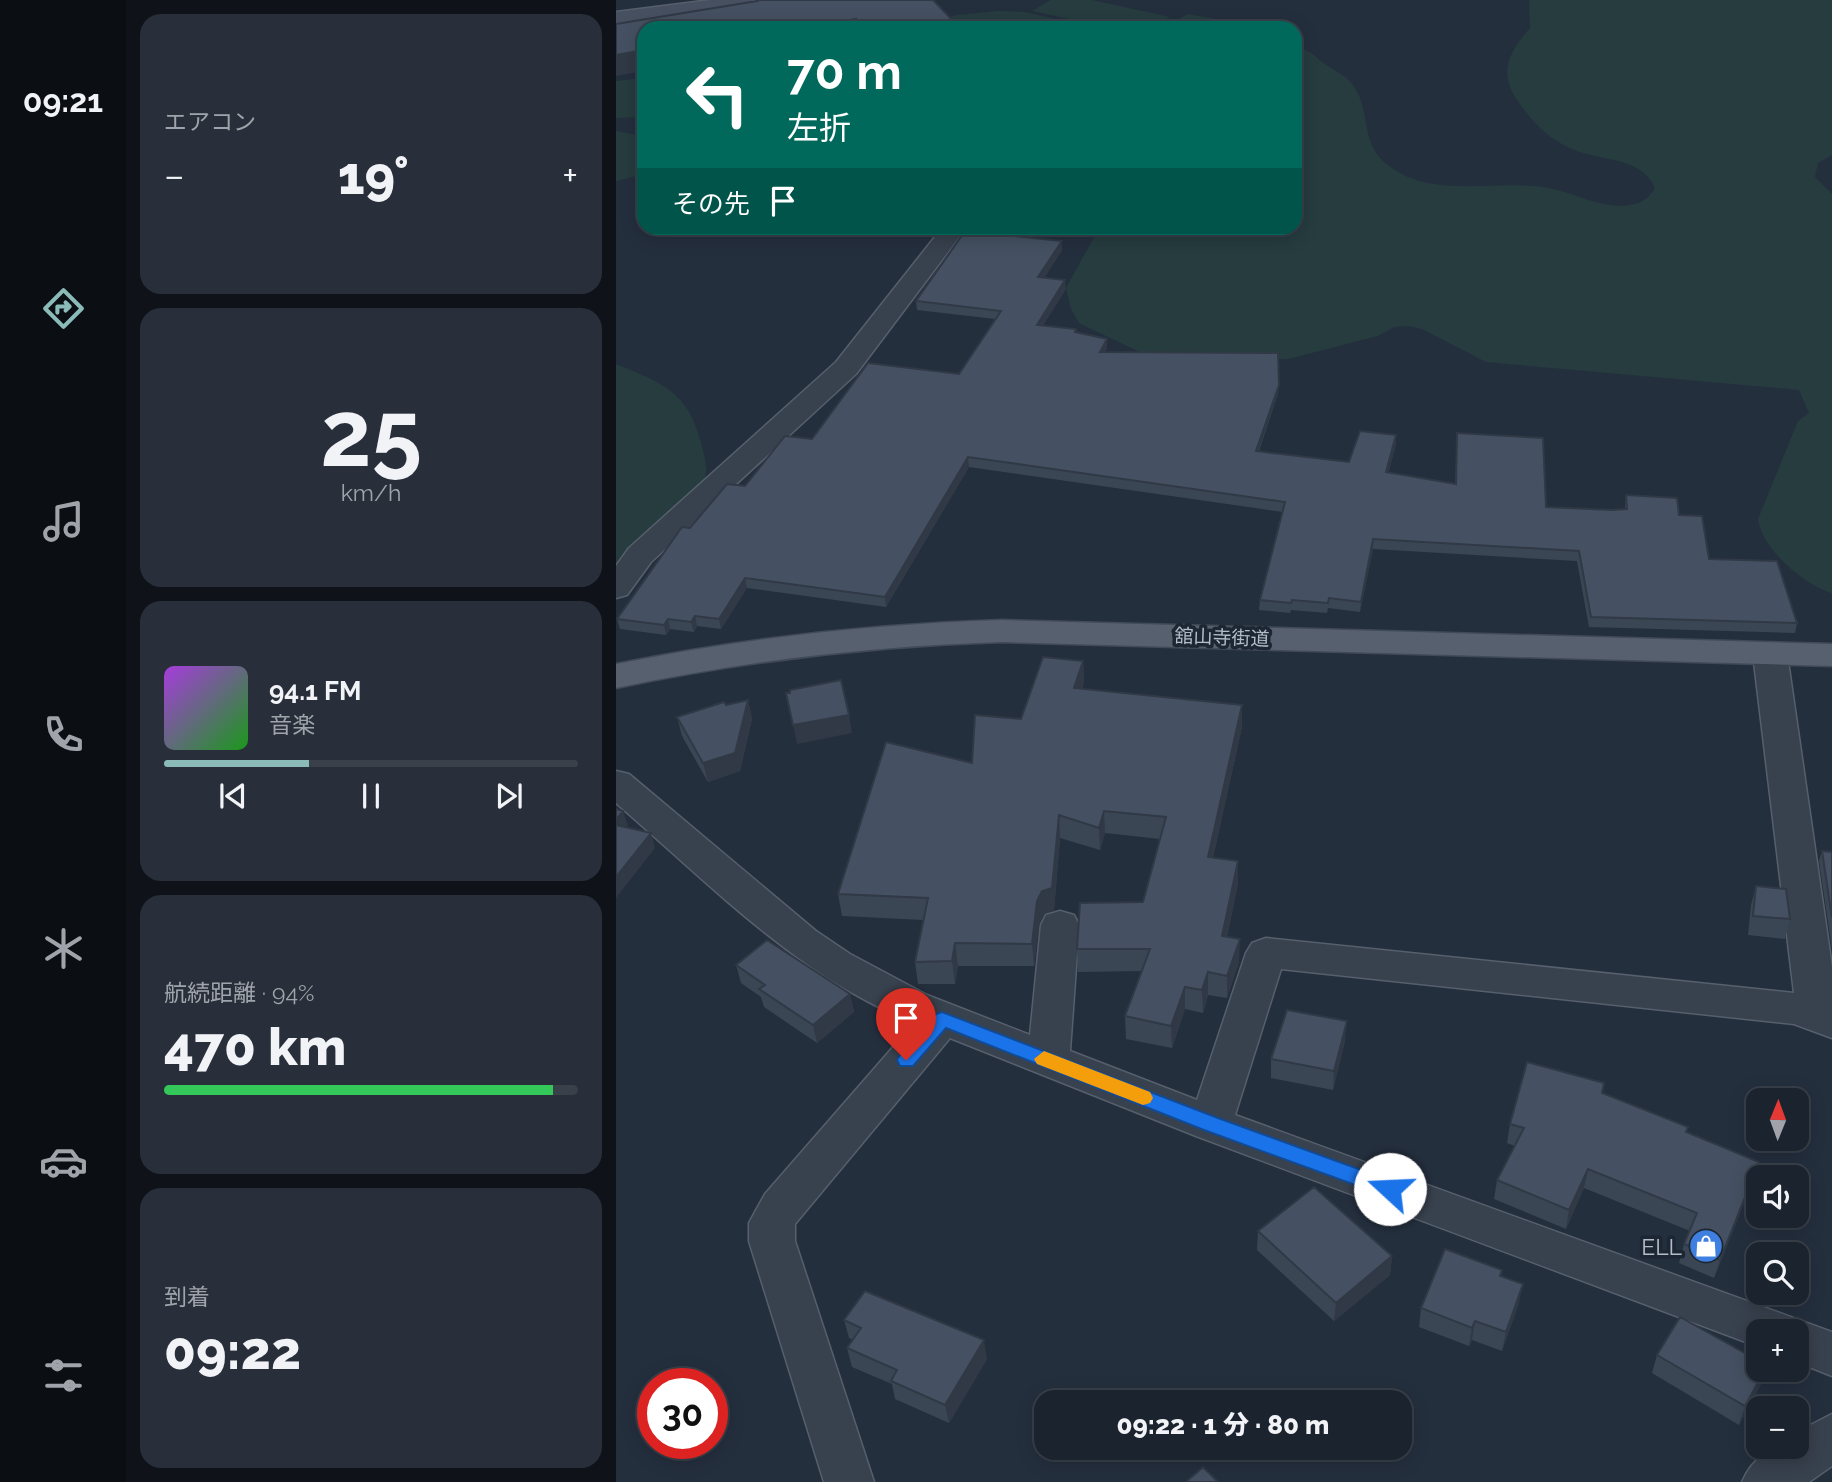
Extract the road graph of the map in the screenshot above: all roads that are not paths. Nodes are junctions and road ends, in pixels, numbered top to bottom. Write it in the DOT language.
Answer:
graph roads {
  1 [pos="763,0"];
  2 [pos="616,18"];
  3 [pos="949,235"];
  4 [pos="616,588"];
  5 [pos="1770,653"];
  6 [pos="1832,655"];
  7 [pos="616,676"];
  8 [pos="616,783"];
  9 [pos="1060,925"];
  10 [pos="1822,1018"];
  11 [pos="942,1019"];
  12 [pos="1048,1060"];
  13 [pos="1211,1124"];
  14 [pos="1746,1322"];
  15 [pos="1809,1345"];
  16 [pos="1832,1354"];
  17 [pos="1832,1437"];
  18 [pos="849,1482"];
  19 [pos="1767,1482"];
  1 -- 2 [label="main road"];
  3 -- 4 [label="street"];
  5 -- 6 [label="main road, 舘山寺街道"];
  5 -- 7 [label="main road, 舘山寺街道"];
  5 -- 10 [label="street"];
  8 -- 11 [label="street"];
  9 -- 12 [label="street"];
  10 -- 13 [label="street"];
  11 -- 12 [label="street"];
  11 -- 18 [label="street"];
  12 -- 13 [label="street"];
  13 -- 14 [label="street"];
  15 -- 16 [label="street"];
  17 -- 19 [label="street"];
}
